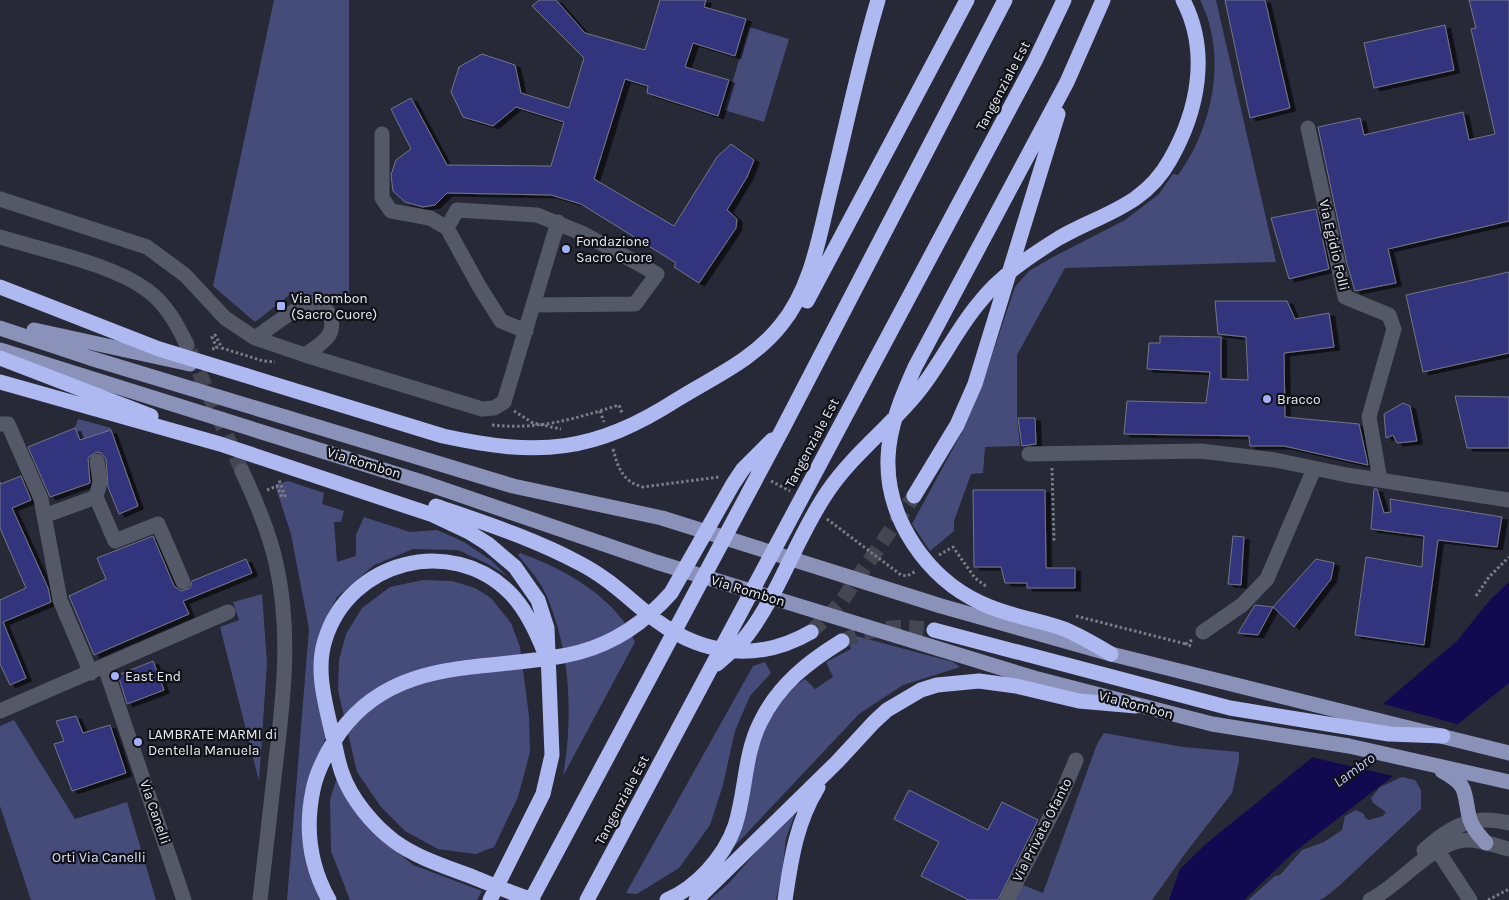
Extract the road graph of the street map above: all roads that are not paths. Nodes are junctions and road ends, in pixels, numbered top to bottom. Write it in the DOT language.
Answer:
graph roads {
  1 [pos="878,0"];
  2 [pos="968,0"];
  3 [pos="1005,0"];
  4 [pos="1064,0"];
  5 [pos="1103,0"];
  6 [pos="1183,0"];
  7 [pos="1067,82"];
  8 [pos="1308,128"];
  9 [pos="382,134"];
  10 [pos="0,199"];
  11 [pos="558,222"];
  12 [pos="447,228"];
  13 [pos="0,237"];
  14 [pos="0,287"];
  15 [pos="533,305"];
  16 [pos="0,322"];
  17 [pos="0,328"];
  18 [pos="526,331"];
  19 [pos="255,338"];
  20 [pos="187,345"];
  21 [pos="0,350"];
  22 [pos="305,355"];
  23 [pos="0,358"];
  24 [pos="238,373"];
  25 [pos="0,382"];
  26 [pos="648,418"];
  27 [pos="0,424"];
  28 [pos="782,430"];
  29 [pos="220,444"];
  30 [pos="1029,454"];
  31 [pos="97,461"];
  32 [pos="299,469"];
  33 [pos="1314,469"];
  34 [pos="242,471"];
  35 [pos="1380,480"];
  36 [pos="96,496"];
  37 [pos="914,496"];
  38 [pos="1509,500"];
  39 [pos="44,516"];
  40 [pos="183,582"];
  41 [pos="228,612"];
  42 [pos="934,630"];
  43 [pos="810,632"];
  44 [pos="1203,632"];
  45 [pos="842,641"];
  46 [pos="1111,654"];
  47 [pos="549,664"];
  48 [pos="98,670"];
  49 [pos="709,672"];
  50 [pos="1136,706"];
  51 [pos="0,711"];
  52 [pos="1443,736"];
  53 [pos="1509,753"];
  54 [pos="1076,760"];
  55 [pos="836,763"];
  56 [pos="1430,765"];
  57 [pos="1509,782"];
  58 [pos="1470,821"];
  59 [pos="1509,823"];
  60 [pos="1486,843"];
  61 [pos="1509,849"];
  62 [pos="1430,854"];
  63 [pos="184,900"];
  64 [pos="260,900"];
  65 [pos="329,900"];
  66 [pos="490,900"];
  67 [pos="532,900"];
  68 [pos="587,900"];
  69 [pos="667,900"];
  70 [pos="696,900"];
  71 [pos="785,900"];
  72 [pos="1007,900"];
  73 [pos="1370,900"];
  74 [pos="1470,900"];
  1 -- 26 [label="highway"];
  2 -- 26 [label="highway"];
  3 -- 28 [label="highway"];
  4 -- 49 [label="highway, Tangenziale Est"];
  5 -- 7 [label="highway"];
  6 -- 49 [label="highway"];
  7 -- 37 [label="highway"];
  7 -- 46 [label="highway"];
  8 -- 35 [label="street, Via Egidio Folli"];
  9 -- 12 [label="street"];
  10 -- 19 [label="street"];
  11 -- 12 [label="street"];
  11 -- 15 [label="street"];
  11 -- 15 [label="street"];
  12 -- 18 [label="street"];
  13 -- 20 [label="street"];
  14 -- 24 [label="highway"];
  15 -- 18 [label="street"];
  16 -- 24 [label="main road"];
  17 -- 46 [label="main road, Via Rombon"];
  18 -- 22 [label="street"];
  19 -- 22 [label="street"];
  19 -- 22 [label="street"];
  21 -- 50 [label="main road, Via Rombon"];
  23 -- 29 [label="highway"];
  24 -- 26 [label="highway"];
  25 -- 29 [label="highway"];
  27 -- 39 [label="street, Via Canelli"];
  28 -- 65 [label="highway"];
  28 -- 67 [label="highway"];
  29 -- 32 [label="highway"];
  30 -- 33 [label="street"];
  31 -- 36 [label="street"];
  32 -- 43 [label="highway"];
  32 -- 47 [label="highway"];
  33 -- 35 [label="street"];
  33 -- 44 [label="street"];
  34 -- 64 [label="street"];
  35 -- 38 [label="street"];
  36 -- 39 [label="street"];
  36 -- 40 [label="street"];
  39 -- 48 [label="street, Via Canelli"];
  41 -- 48 [label="street"];
  42 -- 52 [label="highway"];
  45 -- 69 [label="highway"];
  46 -- 52 [label="main road, Via Rombon"];
  47 -- 66 [label="highway"];
  47 -- 67 [label="highway"];
  48 -- 51 [label="street"];
  48 -- 63 [label="street, Via Canelli"];
  49 -- 68 [label="highway, Tangenziale Est"];
  50 -- 55 [label="highway"];
  50 -- 56 [label="main road, Via Rombon"];
  52 -- 53 [label="main road, Via Rombon"];
  54 -- 72 [label="street, Via Privata Ofanto"];
  55 -- 70 [label="highway"];
  55 -- 71 [label="highway"];
  56 -- 57 [label="main road, Via Rombon"];
  56 -- 58 [label="main road"];
  58 -- 59 [label="street"];
  58 -- 60 [label="main road"];
  58 -- 62 [label="street"];
  60 -- 61 [label="street"];
  60 -- 62 [label="street"];
  62 -- 73 [label="street"];
  62 -- 74 [label="street"];
}
